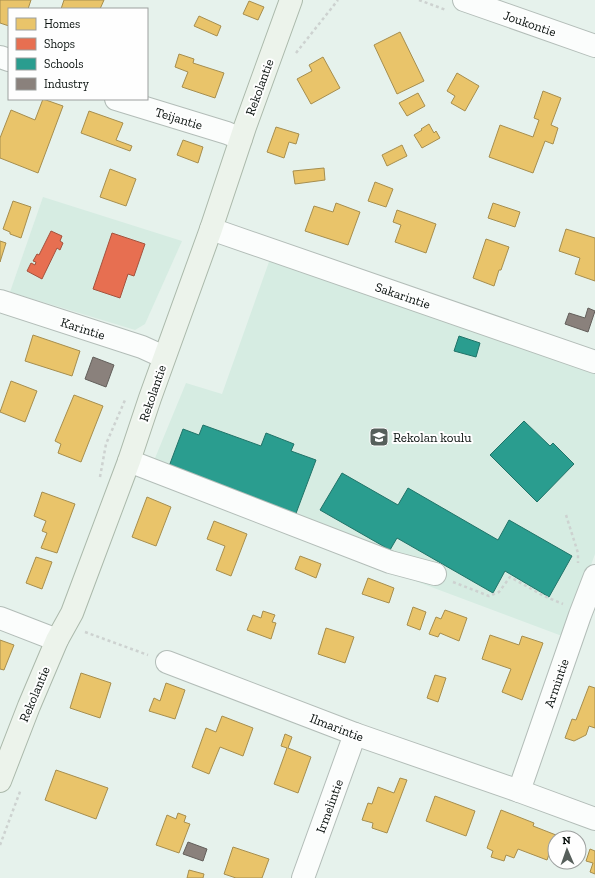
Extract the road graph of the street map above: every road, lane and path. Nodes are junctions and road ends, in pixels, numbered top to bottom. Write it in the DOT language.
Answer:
graph roads {
  1 [pos="291,0"];
  2 [pos="342,0"];
  3 [pos="464,0"];
  4 [pos="337,1"];
  5 [pos="595,46"];
  6 [pos="119,100"];
  7 [pos="241,139"];
  8 [pos="211,229"];
  9 [pos="0,300"];
  10 [pos="164,357"];
  11 [pos="595,362"];
  12 [pos="129,461"];
  13 [pos="566,516"];
  14 [pos="586,572"];
  15 [pos="435,574"];
  16 [pos="580,615"];
  17 [pos="0,618"];
  18 [pos="80,630"];
  19 [pos="57,640"];
  20 [pos="167,662"];
  21 [pos="356,734"];
  22 [pos="0,781"];
  23 [pos="519,791"];
  24 [pos="595,819"];
  25 [pos="302,878"];
  1 -- 7 [label="main road, Rekolantie"];
  2 -- 4 [label="path"];
  3 -- 5 [label="street, Joukontie"];
  6 -- 7 [label="street, Teijantie"];
  7 -- 8 [label="main road, Rekolantie"];
  8 -- 10 [label="main road, Rekolantie"];
  8 -- 11 [label="street, Sakarintie"];
  9 -- 10 [label="street, Karintie"];
  10 -- 12 [label="main road, Rekolantie"];
  12 -- 15 [label="street"];
  12 -- 19 [label="main road, Rekolantie"];
  13 -- 14 [label="path"];
  14 -- 16 [label="street, Armintie"];
  15 -- 16 [label="path"];
  16 -- 23 [label="street, Armintie"];
  17 -- 19 [label="street"];
  18 -- 20 [label="path"];
  19 -- 22 [label="main road, Rekolantie"];
  20 -- 21 [label="street, Ilmarintie"];
  21 -- 23 [label="street, Ilmarintie"];
  21 -- 25 [label="street, Irmelintie"];
  23 -- 24 [label="street, Ilmarintie"];
}
